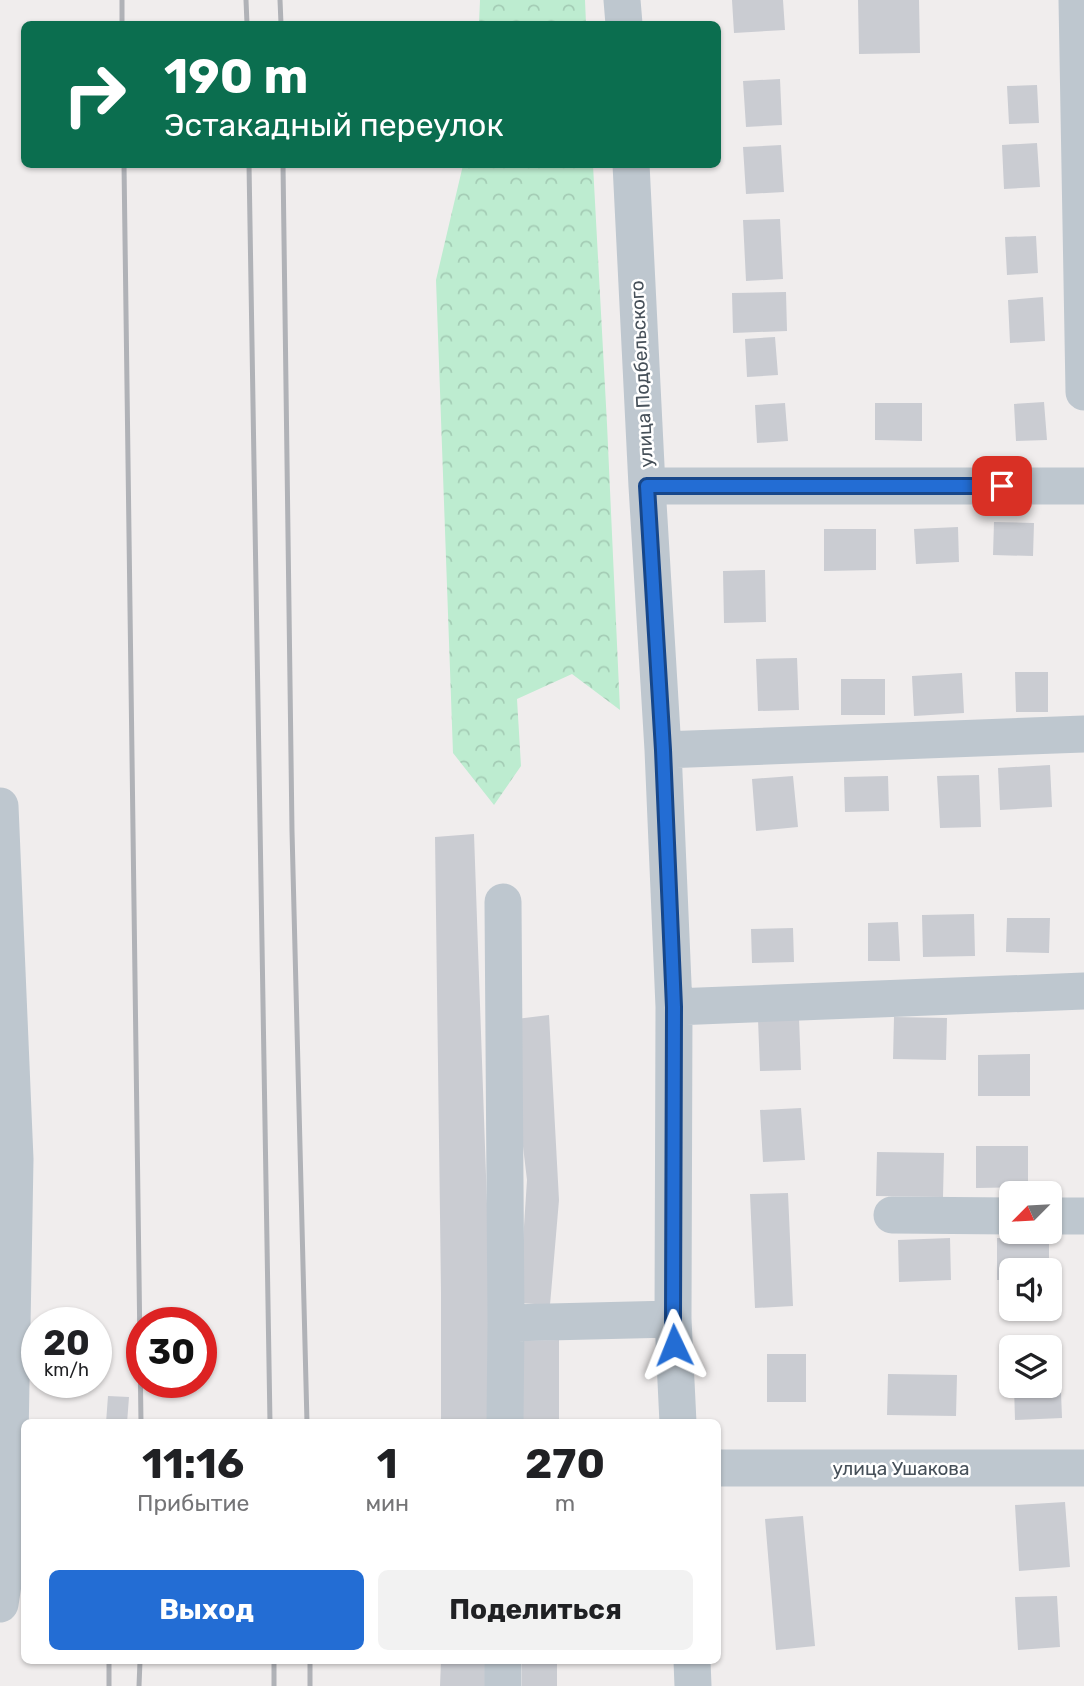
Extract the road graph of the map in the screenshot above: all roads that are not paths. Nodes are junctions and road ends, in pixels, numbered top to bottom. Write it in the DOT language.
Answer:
graph roads {
  1 [pos="622,0"];
  2 [pos="1077,0"];
  3 [pos="624,21"];
  4 [pos="631,168"];
  5 [pos="1084,392"];
  6 [pos="647,486"];
  7 [pos="1084,486"];
  8 [pos="1084,734"];
  9 [pos="663,750"];
  10 [pos="0,806"];
  11 [pos="503,902"];
  12 [pos="1084,991"];
  13 [pos="674,1007"];
  14 [pos="892,1215"];
  15 [pos="999,1216"];
  16 [pos="1062,1216"];
  17 [pos="1084,1216"];
  18 [pos="673,1319"];
  19 [pos="506,1323"];
  20 [pos="505,1419"];
  21 [pos="678,1419"];
  22 [pos="721,1468"];
  23 [pos="1084,1468"];
  24 [pos="0,1604"];
  25 [pos="503,1664"];
  26 [pos="692,1664"];
  27 [pos="503,1686"];
  28 [pos="693,1686"];
  1 -- 3 [label="street"];
  2 -- 5 [label="street"];
  4 -- 6 [label="street, улица Подбельского"];
  6 -- 7 [label="street"];
  6 -- 9 [label="street, улица Подбельского"];
  8 -- 9 [label="street"];
  9 -- 13 [label="street, улица Подбельского"];
  10 -- 24 [label="street"];
  11 -- 19 [label="street"];
  12 -- 13 [label="street"];
  13 -- 18 [label="street, улица Подбельского"];
  14 -- 15 [label="street"];
  16 -- 17 [label="street"];
  18 -- 19 [label="street"];
  18 -- 21 [label="street, улица Подбельского"];
  19 -- 20 [label="street"];
  22 -- 23 [label="street, улица Ушакова"];
  25 -- 27 [label="street"];
  26 -- 28 [label="street"];
}
